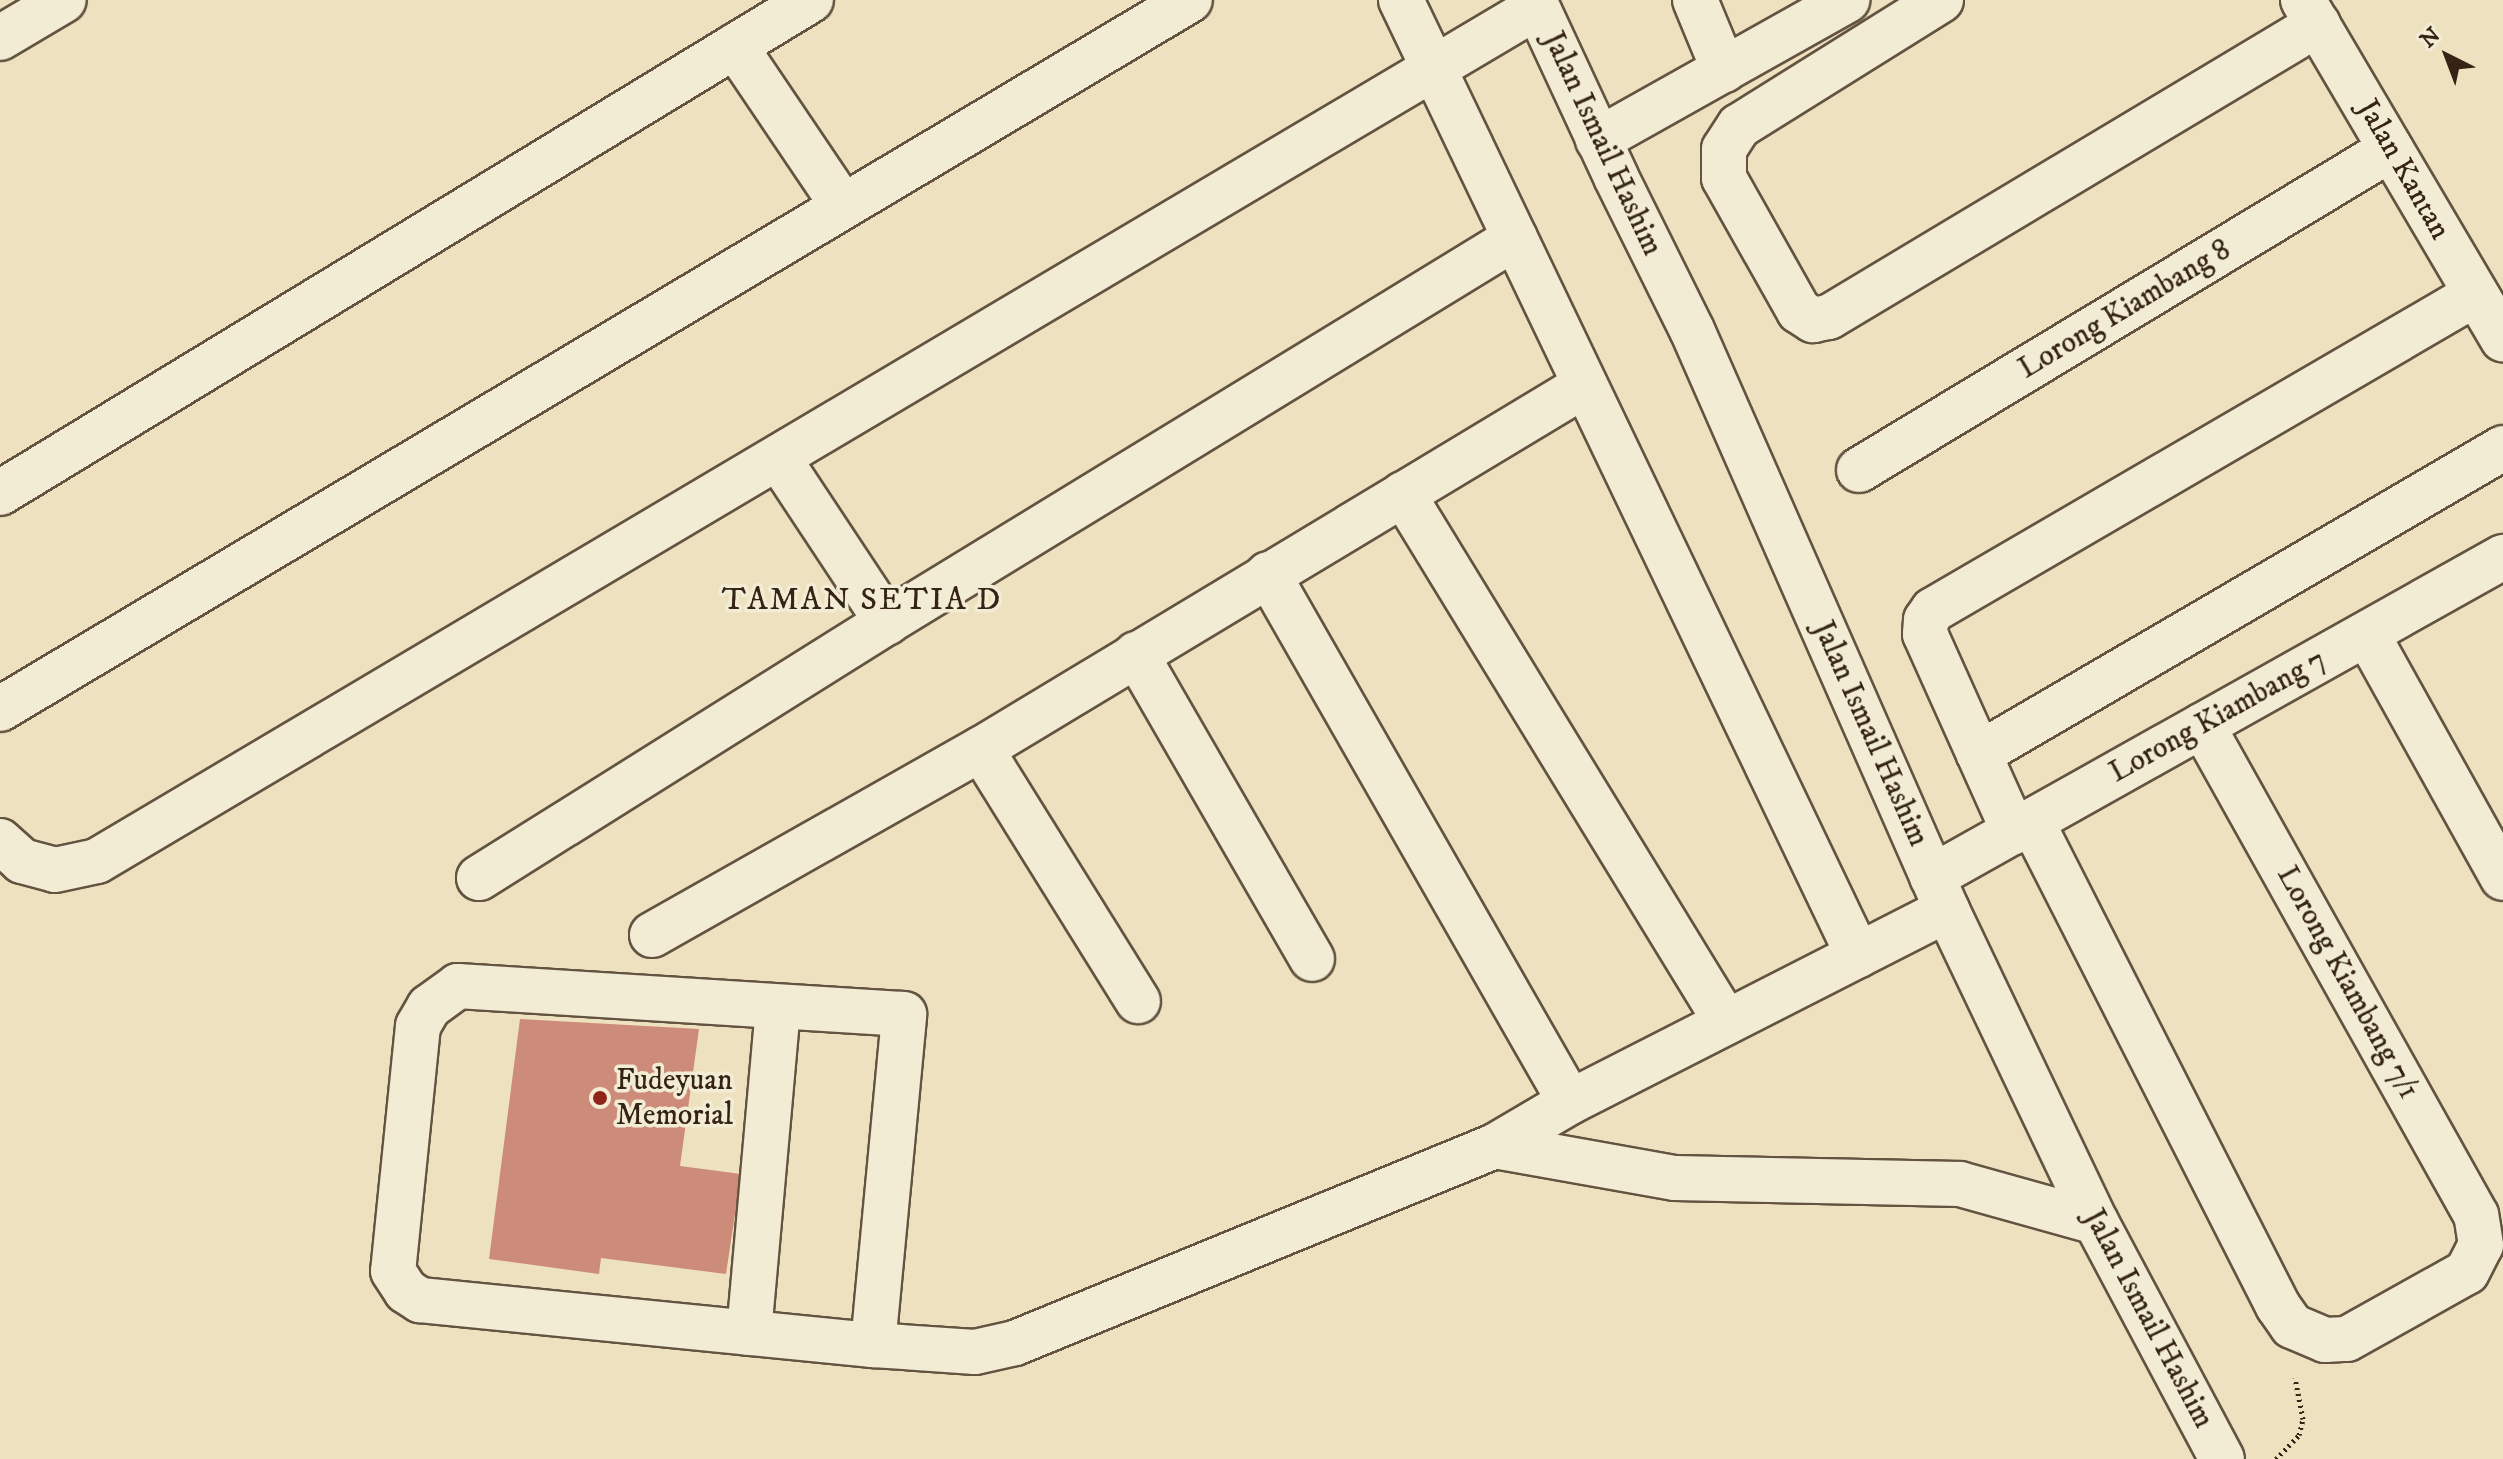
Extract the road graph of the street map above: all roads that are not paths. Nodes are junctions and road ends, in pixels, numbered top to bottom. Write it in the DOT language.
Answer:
graph roads {
  1 [pos="64,0"];
  2 [pos="811,0"];
  3 [pos="1190,0"];
  4 [pos="1401,0"];
  5 [pos="1695,0"];
  6 [pos="1847,0"];
  7 [pos="1941,0"];
  8 [pos="1536,4"];
  9 [pos="2310,12"];
  10 [pos="0,38"];
  11 [pos="735,46"];
  12 [pos="1433,68"];
  13 [pos="1724,70"];
  14 [pos="1598,140"];
  15 [pos="2391,149"];
  16 [pos="843,206"];
  17 [pos="1515,238"];
  18 [pos="2476,294"];
  19 [pos="2503,340"];
  20 [pos="1585,385"];
  21 [pos="2503,448"];
  22 [pos="779,459"];
  23 [pos="1859,470"];
  24 [pos="0,493"];
  25 [pos="1403,494"];
  26 [pos="2503,557"];
  27 [pos="1268,574"];
  28 [pos="887,622"];
  29 [pos="2367,634"];
  30 [pos="1136,654"];
  31 [pos="0,709"];
  32 [pos="2202,725"];
  33 [pos="981,749"];
  34 [pos="1979,754"];
  35 [pos="2023,827"];
  36 [pos="0,841"];
  37 [pos="479,878"];
  38 [pos="2503,878"];
  39 [pos="1940,894"];
  40 [pos="652,935"];
  41 [pos="1858,955"];
  42 [pos="1312,959"];
  43 [pos="1138,1001"];
  44 [pos="778,1007"];
  45 [pos="1726,1022"];
  46 [pos="1570,1102"];
  47 [pos="1495,1146"];
  48 [pos="2096,1222"];
  49 [pos="749,1333"];
  50 [pos="873,1345"];
  51 [pos="2222,1459"];
  1 -- 10 [label="street"];
  2 -- 11 [label="street"];
  3 -- 16 [label="street"];
  4 -- 12 [label="street"];
  5 -- 13 [label="street"];
  6 -- 13 [label="street"];
  7 -- 9 [label="street"];
  8 -- 12 [label="street"];
  8 -- 14 [label="street, Jalan Ismail Hashim"];
  9 -- 15 [label="street, Jalan Kantan"];
  11 -- 16 [label="street"];
  11 -- 24 [label="street"];
  12 -- 17 [label="street"];
  12 -- 22 [label="street"];
  13 -- 14 [label="street"];
  14 -- 39 [label="street, Jalan Ismail Hashim"];
  15 -- 18 [label="street, Jalan Kantan"];
  15 -- 23 [label="street, Lorong Kiambang 8"];
  16 -- 31 [label="street"];
  17 -- 20 [label="street"];
  17 -- 28 [label="street"];
  18 -- 19 [label="street, Jalan Kantan"];
  18 -- 34 [label="street"];
  20 -- 25 [label="street"];
  20 -- 41 [label="street"];
  21 -- 34 [label="street"];
  22 -- 28 [label="street"];
  22 -- 36 [label="street"];
  25 -- 27 [label="street"];
  25 -- 45 [label="street"];
  26 -- 29 [label="street, Lorong Kiambang 7"];
  27 -- 30 [label="street"];
  27 -- 46 [label="street"];
  28 -- 37 [label="street"];
  29 -- 32 [label="street, Lorong Kiambang 7"];
  29 -- 38 [label="street"];
  30 -- 33 [label="street"];
  30 -- 42 [label="street"];
  32 -- 35 [label="street, Lorong Kiambang 7"];
  32 -- 35 [label="street, Lorong Kiambang 7/1"];
  33 -- 40 [label="street"];
  33 -- 43 [label="street"];
  34 -- 35 [label="street"];
  35 -- 39 [label="street, Lorong Kiambang 7"];
  39 -- 41 [label="street, Lorong Kiambang 7"];
  39 -- 48 [label="street, Jalan Ismail Hashim"];
  41 -- 45 [label="street, Lorong Kiambang 7"];
  44 -- 49 [label="street"];
  44 -- 49 [label="street, Lorong Kiambang 7"];
  44 -- 50 [label="street, Lorong Kiambang 7"];
  45 -- 46 [label="street, Lorong Kiambang 7"];
  46 -- 47 [label="street, Lorong Kiambang 7"];
  47 -- 48 [label="street"];
  47 -- 50 [label="street, Lorong Kiambang 7"];
  48 -- 51 [label="street, Jalan Ismail Hashim"];
  49 -- 50 [label="street, Lorong Kiambang 7"];
}
